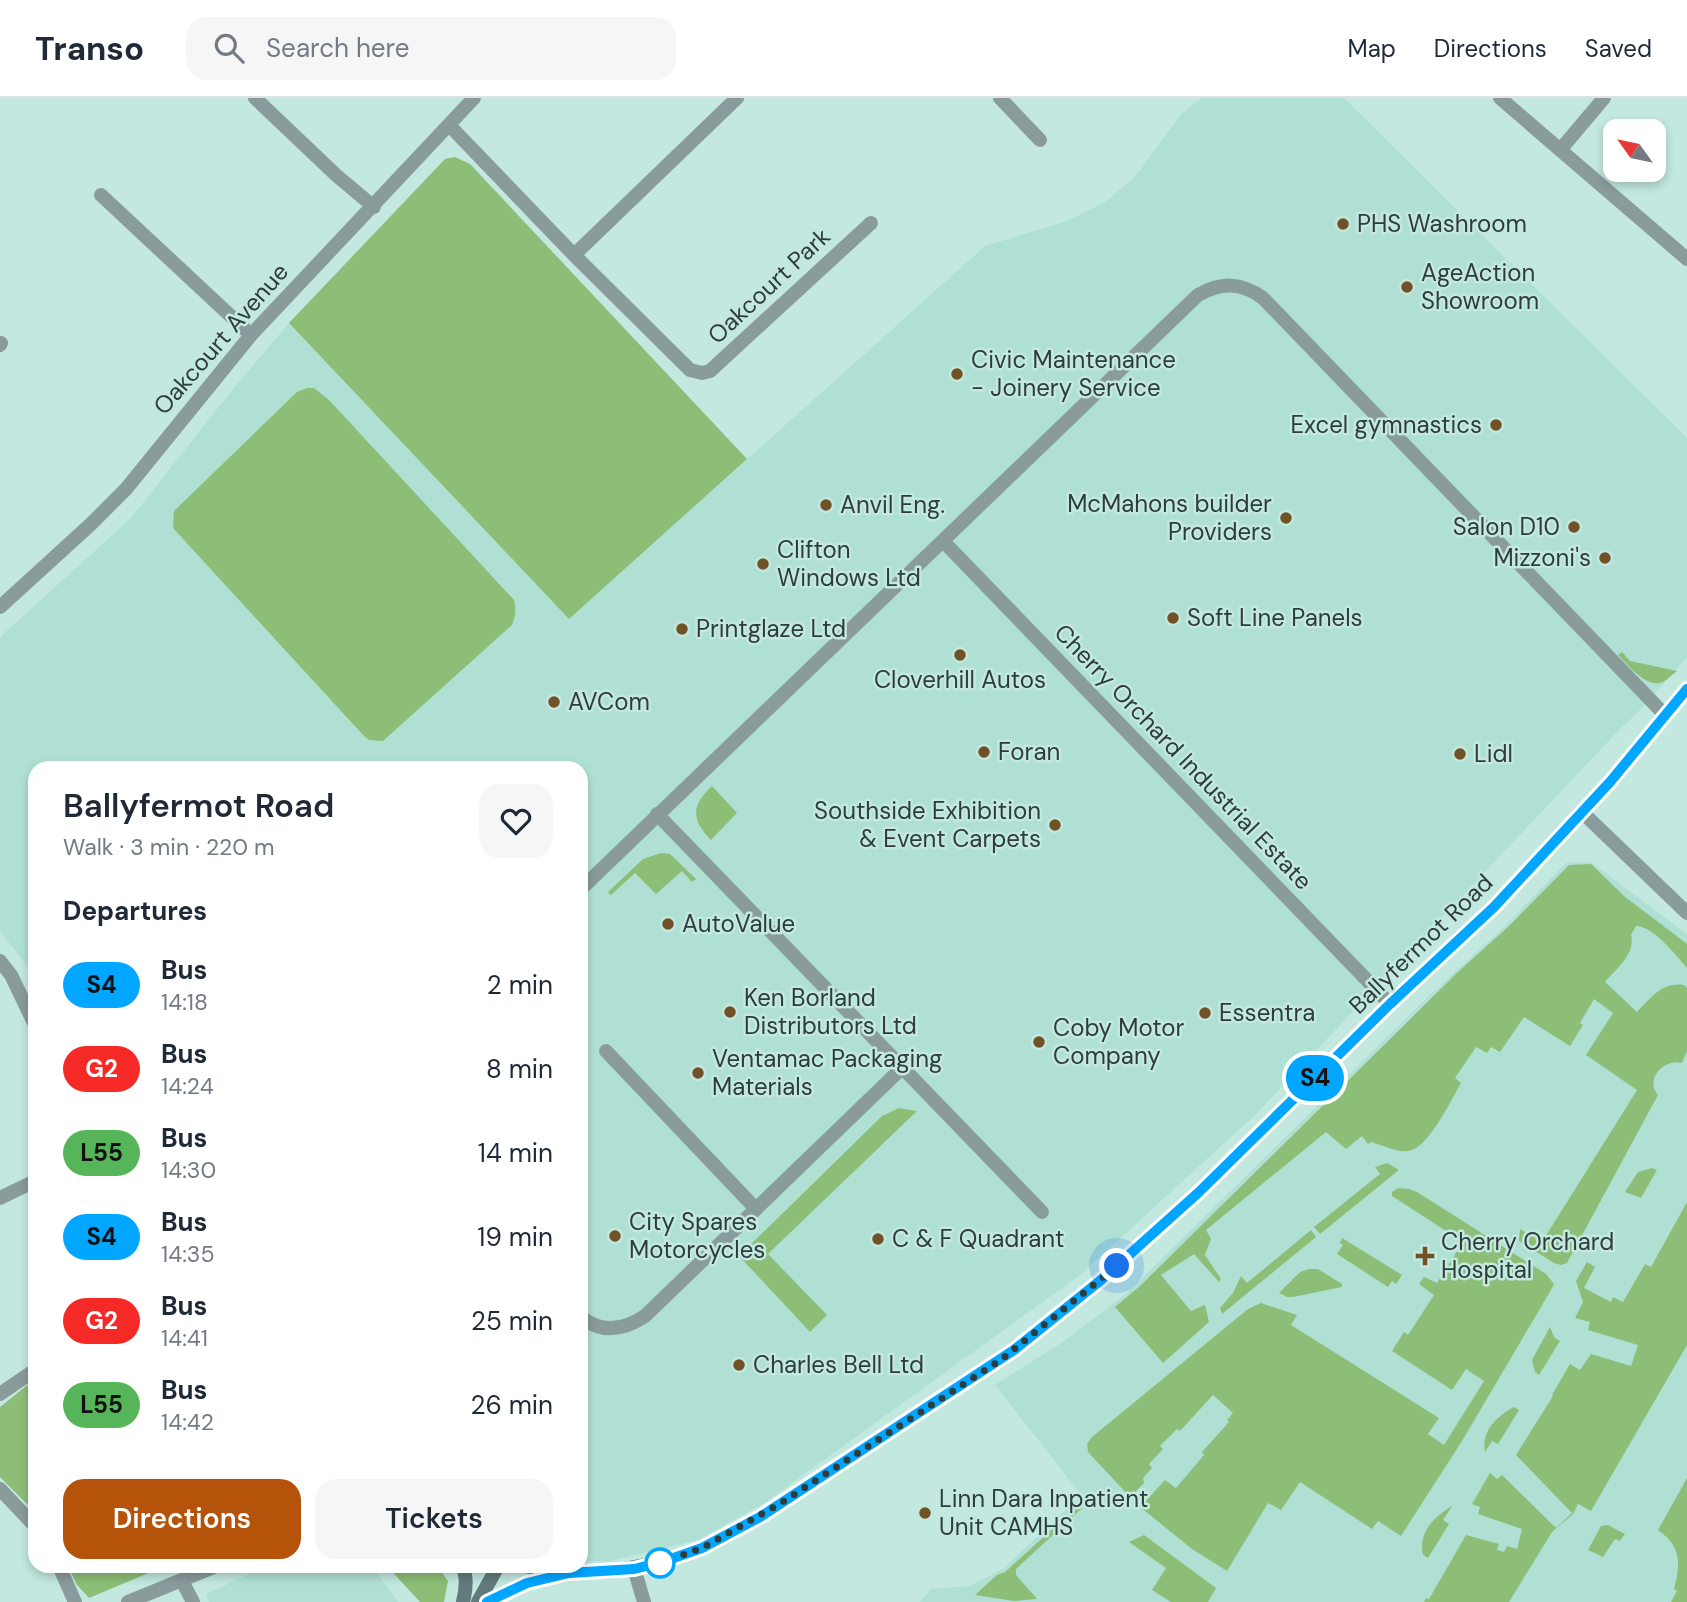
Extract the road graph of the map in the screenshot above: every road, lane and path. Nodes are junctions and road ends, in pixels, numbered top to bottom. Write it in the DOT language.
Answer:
graph roads {
  1 [pos="255,98"];
  2 [pos="474,98"];
  3 [pos="737,98"];
  4 [pos="1000,98"];
  5 [pos="1500,98"];
  6 [pos="1604,98"];
  7 [pos="449,125"];
  8 [pos="1040,140"];
  9 [pos="1561,149"];
  10 [pos="100,195"];
  11 [pos="374,206"];
  12 [pos="871,223"];
  13 [pos="574,255"];
  14 [pos="1687,259"];
  15 [pos="251,335"];
  16 [pos="943,541"];
  17 [pos="0,607"];
  18 [pos="1687,689"];
  19 [pos="1665,715"];
  20 [pos="1582,812"];
  21 [pos="657,814"];
  22 [pos="588,882"];
  23 [pos="1687,913"];
  24 [pos="0,961"];
  25 [pos="1390,1004"];
  26 [pos="28,1010"];
  27 [pos="606,1051"];
  28 [pos="903,1067"];
  29 [pos="28,1184"];
  30 [pos="0,1198"];
  31 [pos="756,1209"];
  32 [pos="1042,1212"];
  33 [pos="588,1323"];
  34 [pos="28,1375"];
  35 [pos="0,1394"];
  36 [pos="0,1489"];
  37 [pos="28,1519"];
  38 [pos="634,1569"];
  39 [pos="588,1572"];
  40 [pos="62,1573"];
  41 [pos="200,1573"];
  42 [pos="466,1573"];
  43 [pos="494,1573"];
  44 [pos="569,1573"];
  45 [pos="182,1581"];
  46 [pos="75,1602"];
  47 [pos="128,1602"];
  48 [pos="193,1602"];
  49 [pos="463,1602"];
  50 [pos="478,1602"];
  51 [pos="487,1602"];
  52 [pos="644,1602"];
  1 -- 11 [label="street"];
  2 -- 7 [label="street, Oakcourt Avenue"];
  3 -- 13 [label="street"];
  4 -- 8 [label="street"];
  5 -- 9 [label="street"];
  6 -- 9 [label="street"];
  7 -- 11 [label="street, Oakcourt Avenue"];
  7 -- 13 [label="street, Oakcourt Park"];
  9 -- 14 [label="street"];
  10 -- 15 [label="street"];
  11 -- 15 [label="street, Oakcourt Avenue"];
  12 -- 13 [label="street, Oakcourt Park"];
  15 -- 17 [label="street, Oakcourt Avenue"];
  16 -- 19 [label="street"];
  16 -- 21 [label="street"];
  16 -- 25 [label="street, Cherry Orchard Industrial Estate"];
  18 -- 19 [label="main road, Ballyfermot Road"];
  19 -- 20 [label="main road, Ballyfermot Road"];
  20 -- 23 [label="street"];
  20 -- 25 [label="main road, Ballyfermot Road"];
  21 -- 22 [label="street"];
  21 -- 28 [label="street"];
  24 -- 26 [label="street"];
  25 -- 38 [label="main road, Ballyfermot Road"];
  27 -- 31 [label="street"];
  28 -- 31 [label="street"];
  28 -- 32 [label="street"];
  29 -- 30 [label="street"];
  31 -- 33 [label="street"];
  34 -- 35 [label="street"];
  36 -- 37 [label="street"];
  38 -- 39 [label="main road, Ballyfermot Road"];
  38 -- 52 [label="street"];
  40 -- 46 [label="street"];
  41 -- 45 [label="street"];
  42 -- 49 [label="main road"];
  43 -- 50 [label="main road"];
  44 -- 51 [label="main road"];
  45 -- 47 [label="street"];
  45 -- 48 [label="street"];
}
